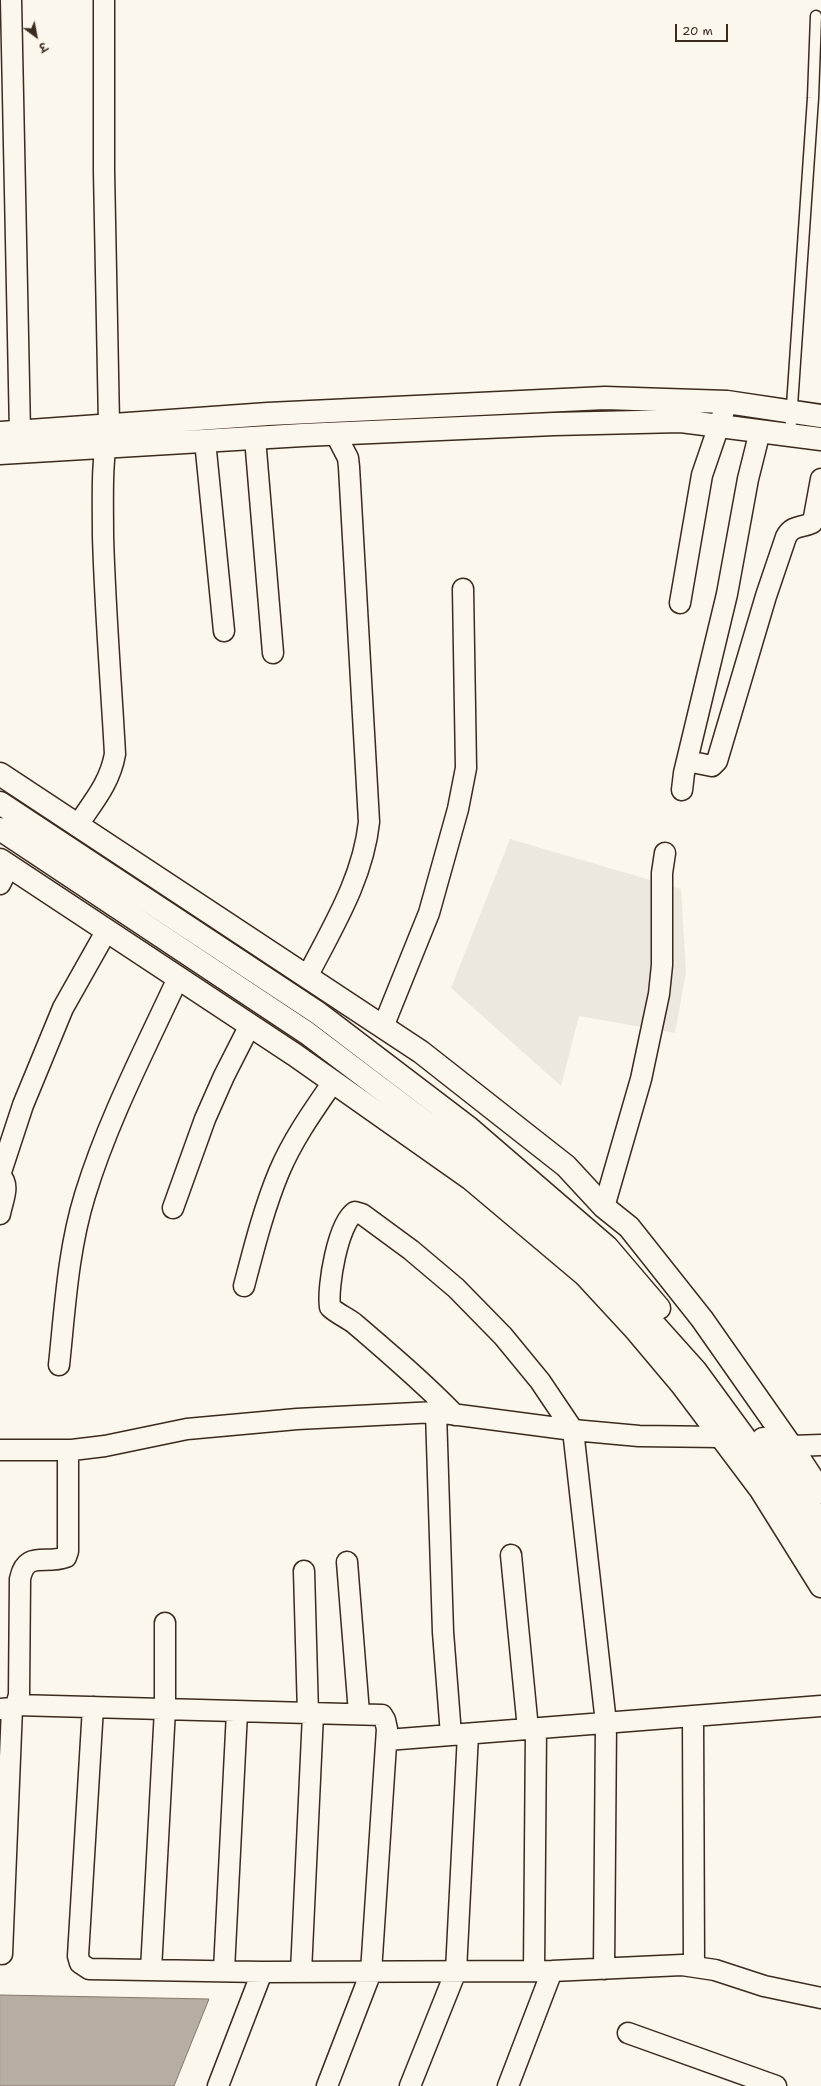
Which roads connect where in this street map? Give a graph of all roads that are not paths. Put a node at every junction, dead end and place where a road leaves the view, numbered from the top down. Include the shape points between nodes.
1 (10, 0) edge
2 (104, 0) edge
3 (816, 16) dead end
4 (727, 402) junction
5 (792, 412) junction
6 (821, 416) edge
7 (109, 424) junction
8 (719, 426) junction
9 (760, 431) junction
10 (10, 432) edge
11 (335, 433) junction
12 (790, 435) junction
13 (255, 438) junction
14 (821, 439) edge
15 (205, 440) junction
16 (104, 447) junction
17 (0, 453) edge
18 (821, 479) edge
19 (463, 588) dead end
20 (680, 603) dead end
21 (224, 631) dead end
22 (273, 653) dead end
23 (687, 761) junction
24 (0, 774) edge
25 (682, 790) dead end
26 (0, 803) edge
27 (77, 826) junction
28 (0, 829) edge
29 (665, 853) dead end
30 (3, 870) edge
31 (107, 930) junction
32 (307, 977) junction
33 (178, 978) junction
34 (250, 1025) junction
35 (383, 1027) junction
36 (333, 1082) junction
37 (0, 1175) edge
38 (604, 1207) junction
39 (173, 1208) dead end
40 (0, 1214) edge
41 (244, 1286) dead end
42 (59, 1365) dead end
43 (436, 1412) junction
44 (455, 1415) junction
45 (573, 1430) junction
46 (720, 1437) junction
47 (821, 1444) edge
48 (791, 1446) junction
49 (0, 1450) edge
50 (68, 1450) junction
51 (821, 1492) edge
52 (821, 1525) edge
53 (511, 1555) dead end
54 (821, 1555) edge
55 (347, 1562) dead end
56 (304, 1571) dead end
57 (821, 1586) edge
58 (165, 1623) dead end
59 (821, 1706) edge
60 (10, 1707) edge
61 (93, 1707) junction
62 (165, 1710) junction
63 (237, 1712) junction
64 (359, 1713) junction
65 (310, 1714) junction
66 (693, 1716) junction
67 (606, 1723) junction
68 (532, 1729) junction
69 (460, 1734) junction
70 (386, 1740) junction
71 (2, 1954) dead end
72 (694, 1966) junction
73 (604, 1969) junction
74 (151, 1970) junction
75 (224, 1970) junction
76 (456, 1971) junction
77 (543, 1971) junction
78 (262, 1972) junction
79 (301, 1972) junction
80 (372, 1972) junction
81 (821, 1998) edge
82 (628, 2033) dead end
83 (218, 2086) edge
84 (327, 2086) edge
85 (410, 2086) edge
86 (508, 2086) edge
87 (776, 2086) edge

1 - 10 street
2 - 7 street via 104,171
3 - 5 lane
4 - 5 main road
4 - 7 main road via 605,398
4 - 8 street
5 - 6 main road
5 - 12 lane
7 - 10 main road
7 - 16 street
8 - 9 main road
8 - 11 main road via 681,421
8 - 20 street via 702,475
9 - 12 main road
9 - 23 street via 748,479 727,594
11 - 13 main road
11 - 32 street via 348,458 349,467 370,822 361,866
12 - 14 main road
13 - 15 main road
13 - 22 street
15 - 16 main road
15 - 21 street
16 - 17 main road
16 - 27 street via 104,593 115,754 106,784
18 - 23 street via 812,523 790,530 786,537 717,761 715,765 706,766
19 - 35 street via 466,768 458,809 429,913
23 - 25 street
24 - 27 main road
26 - 52 main road via 318,1013 469,1128 607,1247 688,1342 789,1473
27 - 32 main road
28 - 54 main road via 307,1033 483,1166 600,1264 694,1370 774,1478
29 - 38 street via 662,873 662,965 659,994 641,1078
30 - 31 main road
31 - 33 main road
31 - 37 street via 63,1008 23,1105
32 - 35 main road
33 - 34 main road
33 - 42 street via 126,1091 85,1196 72,1248
34 - 36 main road
34 - 39 street via 205,1119
35 - 38 main road via 421,1052 566,1166
36 - 41 street via 308,1117 280,1172 268,1201
36 - 46 main road via 471,1179 585,1275 682,1385
37 - 40 street via 6,1185
38 - 48 main road via 629,1227 702,1320
43 - 44 street
43 - 50 street via 297,1419 187,1429 105,1446
43 - 69 street via 443,1632
44 - 45 street
44 - 45 street via 397,1360 350,1320 330,1307 336,1252 345,1225 350,1215 355,1212 362,1214 411,1250 456,1288 523,1358
45 - 46 street via 639,1436
45 - 67 street
46 - 57 main road via 761,1490
47 - 48 street
48 - 51 main road
49 - 50 street
50 - 60 street via 68,1551 66,1557 58,1560 34,1560 22,1567 19,1695
53 - 68 street
55 - 64 street
56 - 65 street
58 - 62 street
59 - 66 street
60 - 61 street
60 - 71 street
61 - 62 street
61 - 74 street via 78,1956 80,1963 89,1969
62 - 63 street
62 - 74 street
63 - 65 street
63 - 75 street
64 - 65 street
64 - 70 street via 382,1715 385,1720
65 - 79 street
66 - 67 street
66 - 72 street
67 - 68 street
67 - 73 street
68 - 69 street
68 - 77 street
69 - 70 street
69 - 76 street
70 - 80 street
72 - 73 street
72 - 81 street via 730,1973 764,1986
73 - 77 street
74 - 75 street
75 - 78 street
76 - 77 street
76 - 80 street
76 - 85 street
77 - 86 street
78 - 79 street
78 - 83 street
79 - 80 street
80 - 84 street
82 - 87 street

